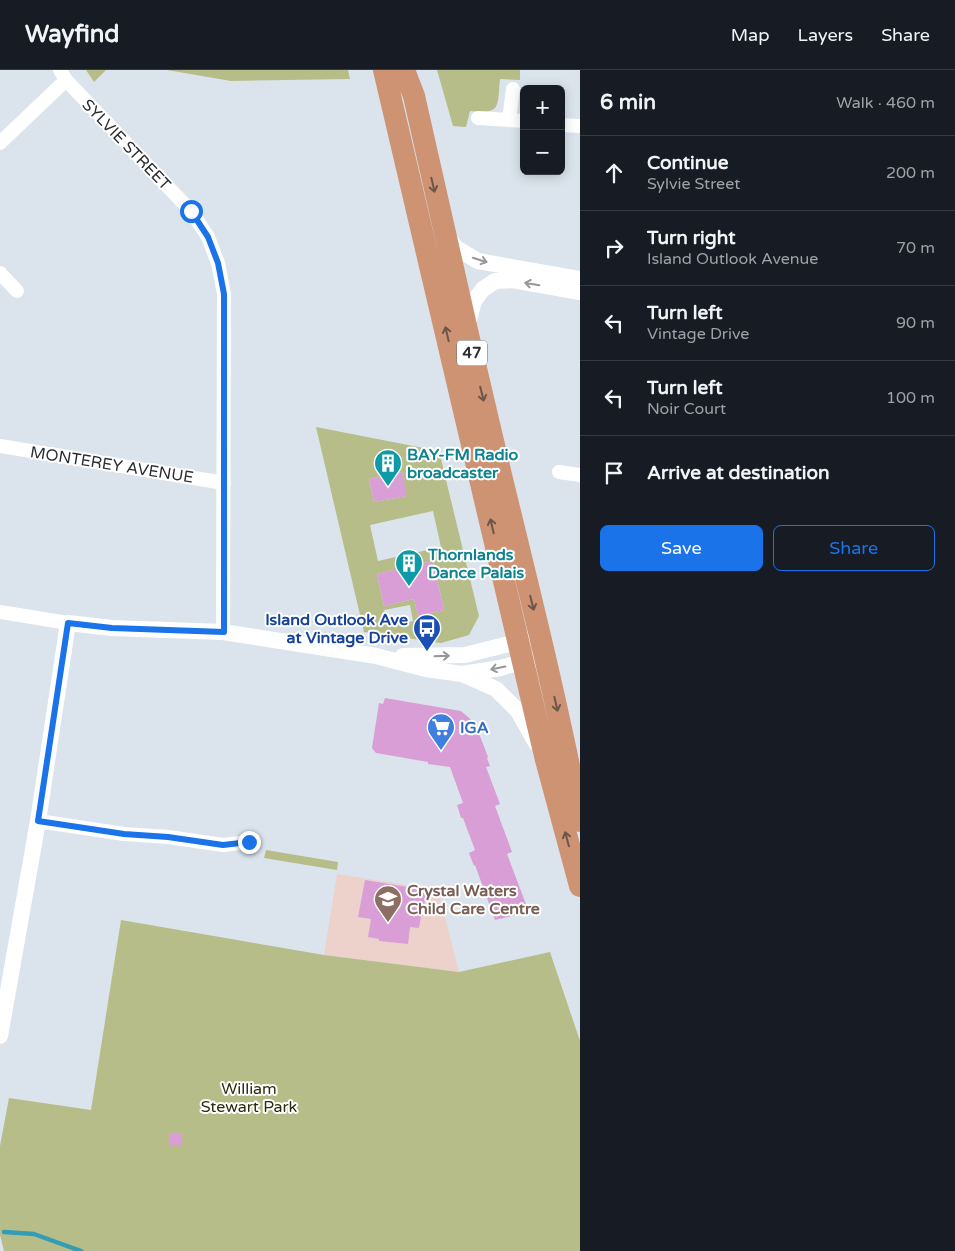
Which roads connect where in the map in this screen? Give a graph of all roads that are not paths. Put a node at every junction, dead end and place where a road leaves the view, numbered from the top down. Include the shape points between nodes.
1 (384, 70) edge
2 (404, 70) edge
3 (63, 75) edge
4 (513, 89) dead end
5 (414, 96) junction
6 (478, 118) dead end
7 (509, 120) junction
8 (520, 121) edge
9 (565, 125) edge
10 (580, 126) edge
11 (0, 143) edge
12 (417, 211) junction
13 (444, 231) junction
14 (0, 273) edge
15 (580, 280) edge
16 (17, 291) dead end
17 (580, 292) edge
18 (466, 330) junction
19 (0, 446) edge
20 (559, 472) dead end
21 (580, 475) edge
22 (224, 483) junction
23 (0, 612) edge
24 (68, 623) junction
25 (224, 632) junction
26 (543, 646) junction
27 (521, 652) junction
28 (376, 656) junction
29 (462, 674) junction
30 (546, 760) junction
31 (38, 821) junction
32 (580, 821) edge
33 (249, 842) dead end
34 (580, 886) edge
35 (0, 1036) edge

1 - 12 highway, 47
2 - 5 highway, 47
3 - 11 street
3 - 22 street, SYLVIE STREET via 191,211 208,237 218,263 224,294
4 - 7 street
5 - 12 highway via 402,97 399,105 413,160
5 -> 13 highway, 47
6 - 7 street
7 - 8 street
9 - 10 street
27 -> 12 highway, 47
13 -> 15 street via 456,248 478,261
13 - 18 highway, 47
14 - 16 street
17 -> 18 street via 495,280 474,301
18 -> 26 highway, 47
19 - 22 street, MONTEREY AVENUE
20 - 21 street
22 - 25 street, SYLVIE STREET
23 - 24 street
24 - 25 street
24 - 31 street
25 - 28 street
26 - 27 street
26 -> 32 highway, 47
28 -> 27 street
27 -> 29 street via 500,668
27 - 30 highway, 47
28 - 29 street
29 - 30 street via 496,689 518,711
34 -> 30 highway, 47
31 - 33 street via 223,845
31 - 35 street

